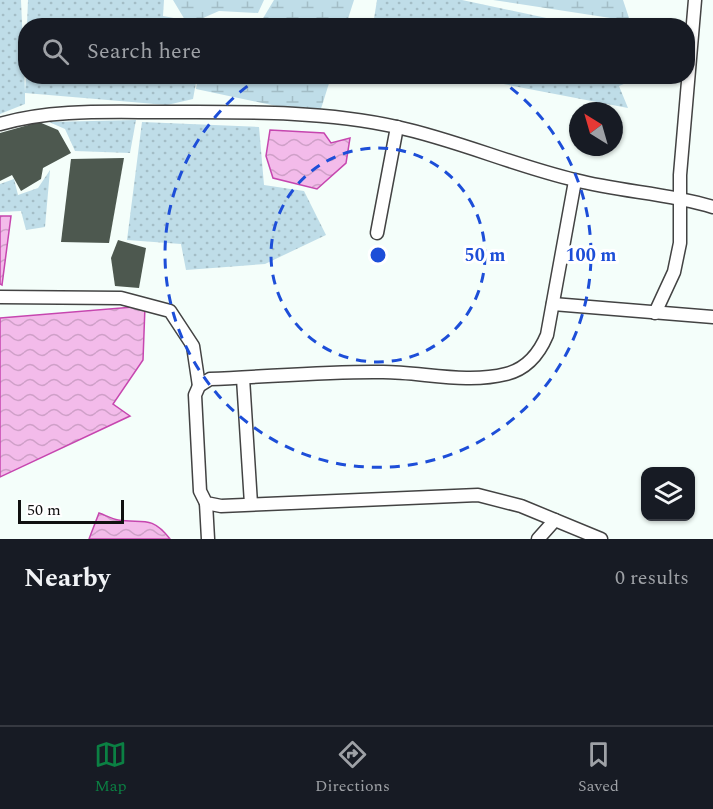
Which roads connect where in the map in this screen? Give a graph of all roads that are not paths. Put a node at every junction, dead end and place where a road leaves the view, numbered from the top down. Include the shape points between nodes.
1 (696, 0) edge
2 (694, 18) edge
3 (689, 84) edge
4 (0, 124) edge
5 (397, 127) junction
6 (575, 180) junction
7 (679, 197) junction
8 (713, 207) edge
9 (377, 233) dead end
10 (0, 297) edge
11 (553, 304) junction
12 (655, 313) junction
13 (713, 317) edge
14 (243, 378) junction
15 (199, 386) junction
16 (206, 503) junction
17 (251, 504) junction
18 (555, 520) junction
19 (208, 539) edge
20 (538, 539) edge
21 (601, 539) edge

1 - 2 street
3 - 7 street
4 - 5 street via 27,116 218,112 339,117
5 - 6 street
5 - 9 street
6 - 7 street
6 - 11 street
7 - 8 street
7 - 12 street via 680,243 674,272
10 - 15 street via 121,298 170,311 194,346
11 - 12 street
11 - 14 street via 539,354 508,374 484,377 383,372
12 - 13 street
14 - 15 street via 210,379
14 - 17 street
15 - 16 street via 195,395 200,491
16 - 17 street
16 - 19 street
17 - 18 street via 478,495
18 - 20 street
18 - 21 street

